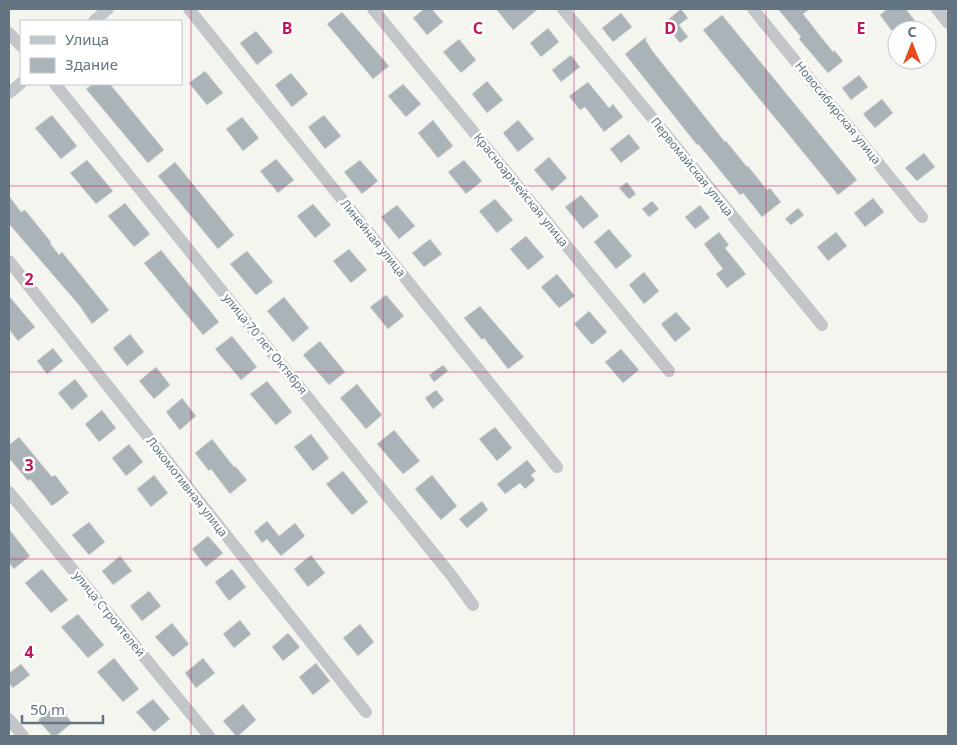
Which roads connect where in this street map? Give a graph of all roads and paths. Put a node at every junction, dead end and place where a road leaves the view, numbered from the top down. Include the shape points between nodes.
1 (108, 9) edge
2 (189, 9) edge
3 (373, 9) edge
4 (563, 9) edge
5 (754, 9) edge
6 (937, 9) edge
7 (95, 20) edge
8 (948, 23) edge
9 (9, 33) edge
10 (20, 45) edge
11 (20, 84) edge
12 (56, 85) edge
13 (9, 93) edge
14 (922, 217) dead end
15 (9, 261) edge
16 (822, 325) dead end
17 (669, 371) dead end
18 (557, 467) dead end
19 (9, 492) edge
20 (473, 605) dead end
21 (366, 712) dead end
22 (9, 719) edge
23 (24, 736) edge
24 (209, 736) edge

1 - 7 street
2 - 18 street, Линейная улица
3 - 17 street, Красноармейская улица
4 - 16 street, Первомайская улица
5 - 14 street, Новосибирская улица
6 - 8 street
9 - 10 street
11 - 13 street
12 - 20 street, улица 70 лет Октября
15 - 21 street, Локомотивная улица
19 - 24 street, улица Строителей
22 - 23 street

